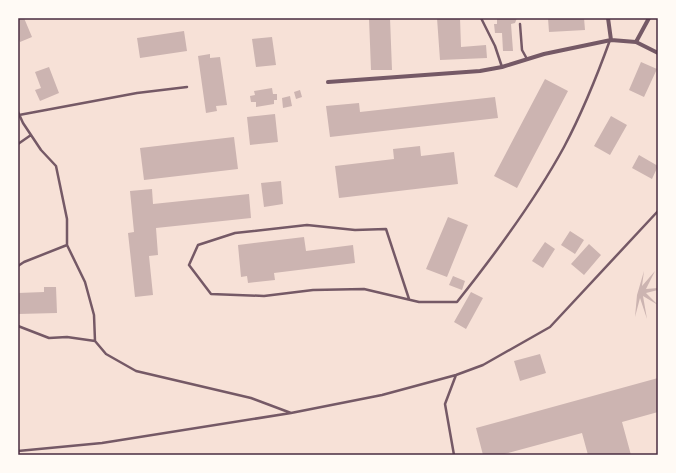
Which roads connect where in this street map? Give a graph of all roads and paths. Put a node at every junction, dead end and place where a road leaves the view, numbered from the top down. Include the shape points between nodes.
1 (481, 18) edge
2 (608, 18) edge
3 (649, 18) edge
4 (520, 24) dead end
5 (611, 40) junction
6 (636, 42) junction
7 (658, 54) edge
8 (527, 59) junction
9 (502, 67) junction
10 (328, 82) dead end
11 (187, 88) dead end
12 (18, 112) edge
13 (19, 115) junction
14 (31, 135) junction
15 (18, 144) edge
16 (658, 211) edge
17 (67, 245) junction
18 (18, 266) edge
19 (409, 299) junction
20 (18, 326) edge
21 (95, 341) junction
22 (456, 375) junction
23 (291, 413) junction
24 (18, 451) edge
25 (454, 455) edge

1 - 9 lane
2 - 5 street
3 - 6 street
4 - 8 lane via 522,50
5 - 6 street
5 - 8 street
5 - 19 lane via 564,146 504,243 457,302 419,302
6 - 7 street
8 - 9 street
9 - 10 street via 457,74
11 - 13 lane via 137,93
12 - 13 lane
13 - 14 lane
14 - 15 lane
14 - 17 lane via 56,166 67,219
16 - 22 lane via 550,327 483,365
17 - 18 lane
17 - 21 lane via 85,282 94,315
19 - 19 lane via 364,289 313,290 264,296 211,294 189,265 198,245 235,233 307,225 355,230 386,229
20 - 21 lane via 48,338 67,337
21 - 23 lane via 106,354 136,371 251,398
22 - 23 lane via 382,395
22 - 25 lane via 445,404
23 - 24 lane via 109,442

